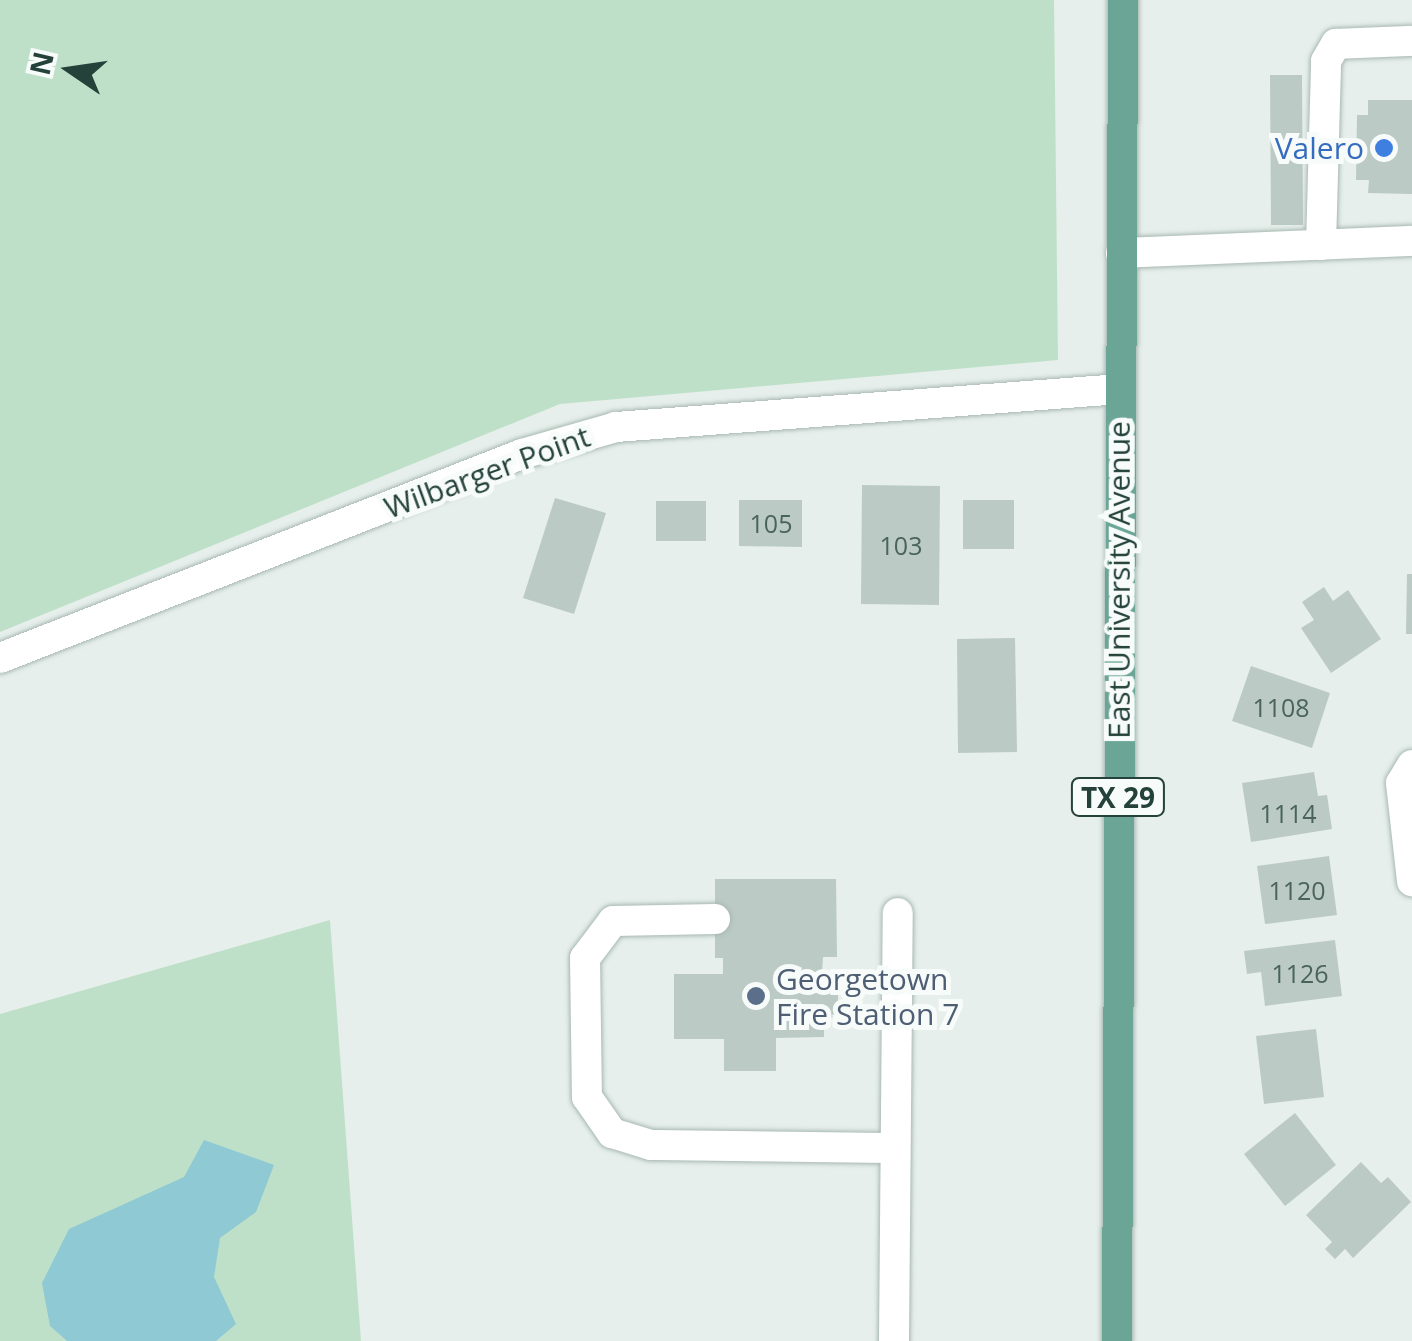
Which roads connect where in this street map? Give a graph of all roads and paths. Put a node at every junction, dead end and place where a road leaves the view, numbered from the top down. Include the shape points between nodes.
1 (1123, 0) edge
2 (1412, 41) edge
3 (1412, 242) edge
4 (1321, 245) junction
5 (1121, 253) junction
6 (1120, 390) junction
7 (0, 658) edge
8 (1412, 764) edge
9 (1412, 881) edge
10 (898, 914) dead end
11 (715, 919) dead end
12 (894, 1148) junction
13 (894, 1341) edge
14 (1117, 1341) edge

1 - 5 main road, East University Avenue / TX 29
2 - 4 street via 1336,44 1326,61
3 - 4 street
4 - 5 street
5 - 6 main road, East University Avenue / TX 29
6 - 7 street, Wilbarger Point via 616,427 522,454
6 - 14 main road, East University Avenue / TX 29
8 - 9 street via 1402,783
10 - 12 street
11 - 12 street via 613,921 585,958 587,1097 612,1133 651,1145
12 - 13 street

